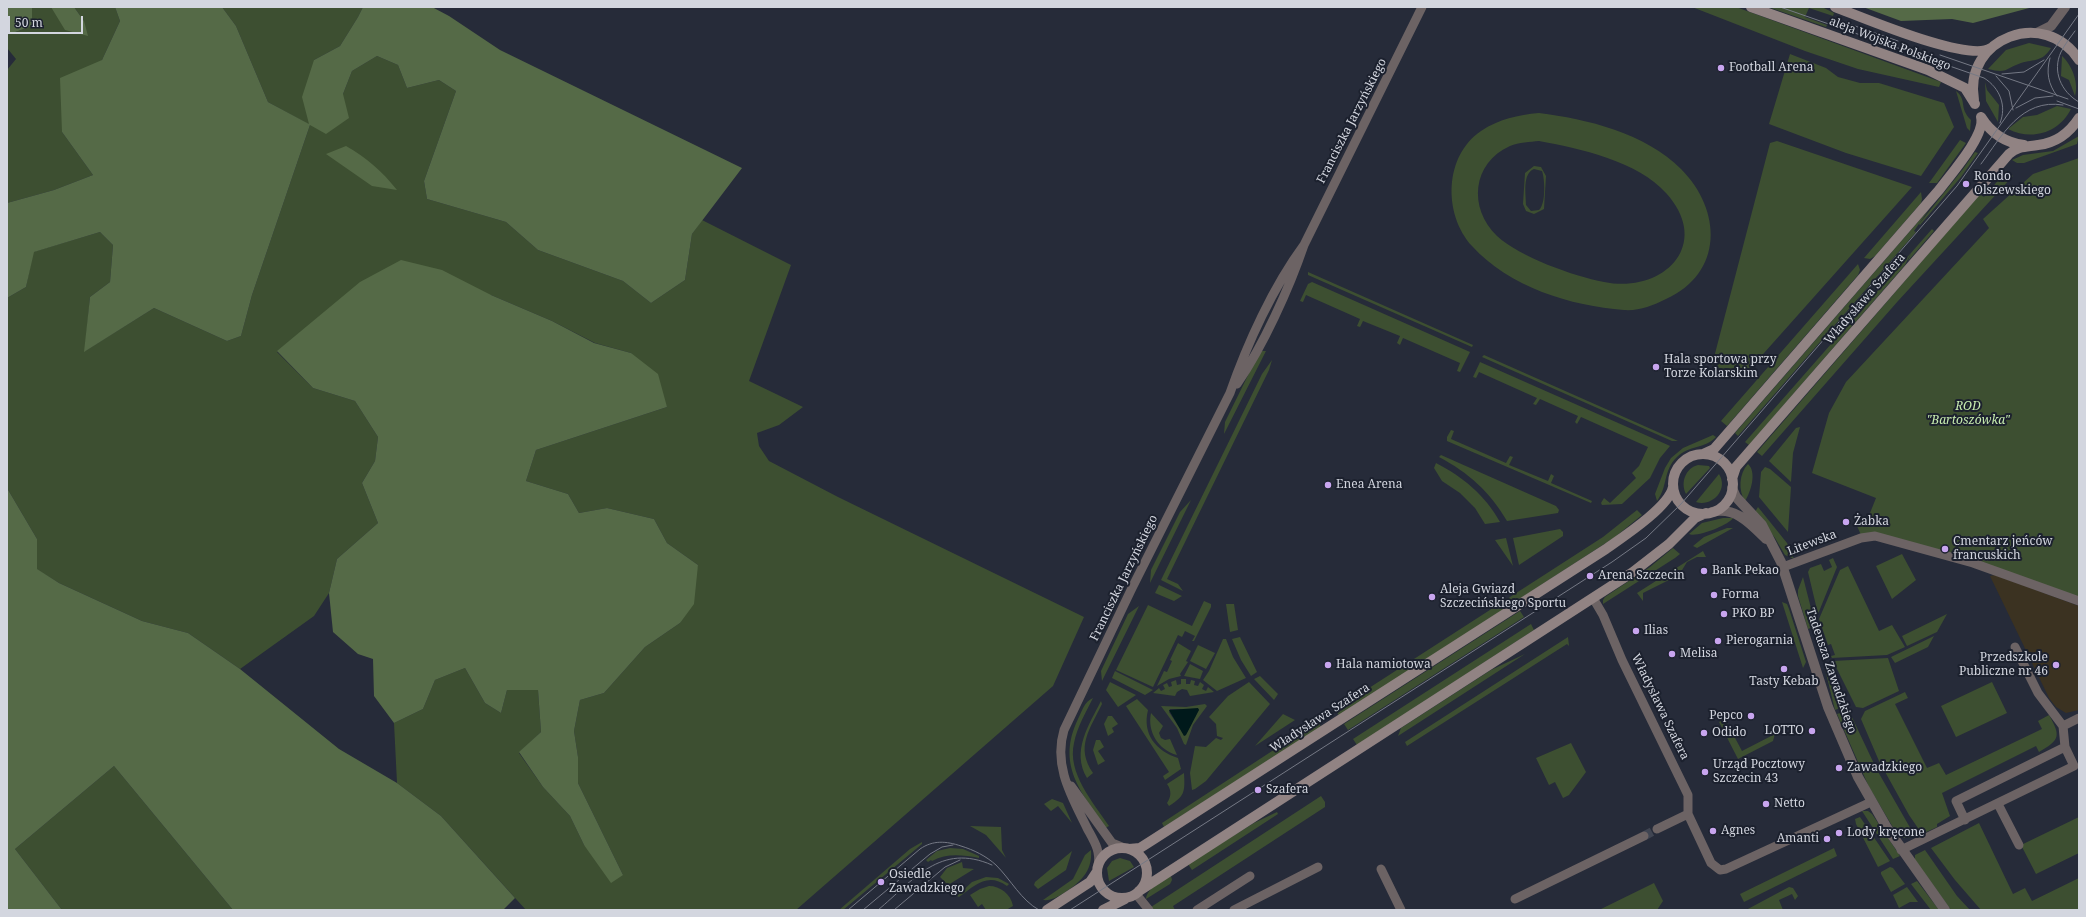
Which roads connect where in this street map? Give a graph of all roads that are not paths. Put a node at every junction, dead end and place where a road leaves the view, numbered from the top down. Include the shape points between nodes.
1 (1422, 7) edge
2 (1751, 7) edge
3 (1835, 7) edge
4 (2065, 7) edge
5 (2037, 33) junction
6 (1991, 48) junction
7 (2079, 60) edge
8 (1975, 104) junction
9 (1981, 117) junction
10 (2079, 118) edge
11 (2079, 127) edge
12 (2069, 131) junction
13 (2028, 146) junction
14 (1703, 454) junction
15 (1732, 483) junction
16 (1673, 487) junction
17 (1709, 513) junction
18 (1774, 547) junction
19 (1783, 567) junction
20 (1593, 598) junction
21 (2079, 601) edge
22 (2015, 647) dead end
23 (2079, 718) edge
24 (2063, 726) junction
25 (2064, 747) junction
26 (1065, 779) junction
27 (1871, 802) junction
28 (1998, 804) junction
29 (1688, 814) junction
30 (1965, 820) junction
31 (1657, 829) tunnel mouth
32 (1644, 836) tunnel mouth
33 (2019, 845) dead end
34 (1126, 848) junction
35 (1902, 850) junction
36 (1318, 867) dead end
37 (1097, 869) junction
38 (1381, 869) dead end
39 (1250, 876) dead end
40 (1138, 892) junction
41 (1126, 898) junction
42 (1515, 899) dead end
43 (1047, 910) edge
44 (1103, 910) edge
45 (1149, 910) edge
46 (1198, 910) edge
47 (1234, 910) edge
48 (1401, 910) edge
49 (1945, 910) edge

1 - 26 street, Franciszka Jarzyńskiego via 1304,245 1295,272 1249,366 1230,393 1069,720 1060,751
2 - 8 main road, aleja Wojska Polskiego via 1936,74 1966,89
3 - 6 main road, aleja Wojska Polskiego via 1939,44 1979,51
4 - 5 street via 2051,26
5 - 6 main road via 2013,35
5 - 7 main road via 2060,41
6 - 8 main road via 1982,59 1975,76
8 - 9 main road
9 - 13 main road via 1995,134
9 - 14 main road, Władysława Szafera via 1982,125 1973,144 1940,190 1714,448
10 - 12 main road
11 - 12 main road
12 - 13 main road via 2049,142
13 - 15 main road, Władysława Szafera via 2014,150 2006,157 1740,462 1734,471
14 - 15 main road via 1722,461 1728,468
14 - 16 main road via 1682,462 1675,474
15 - 17 main road via 1726,503
15 - 18 street, Tadeusza Zawadzkiego via 1736,497 1761,523
16 - 17 main road via 1677,499 1684,507 1696,513
16 - 34 main road, Władysława Szafera via 1668,497 1651,514 1606,549 1152,841 1140,848
17 - 18 street, Tadeusza Zawadzkiego via 1727,511 1736,514
17 - 20 main road via 1695,518 1647,562
18 - 19 street, Tadeusza Zawadzkiego
19 - 21 street, Litewska via 1861,538 1875,536 1973,563
19 - 27 street, Tadeusza Zawadzkiego via 1828,707 1843,746
20 - 29 street, Władysława Szafera via 1688,795
20 - 40 main road
22 - 24 street via 2038,693
23 - 24 street
24 - 25 street
25 - 28 street via 2074,766
25 - 30 street via 1956,801
26 - 34 street, Franciszka Jarzyńskiego via 1112,843
26 - 37 street, Franciszka Jarzyńskiego via 1098,848
27 - 29 street, Władysława Szafera via 1720,870 1711,863
27 - 35 street, Tadeusza Zawadzkiego
28 - 30 street
28 - 33 street
29 - 31 street
30 - 35 street
32 - 42 street
34 - 37 main road via 1106,853
34 - 40 main road via 1140,856 1146,868 1146,881
35 - 49 street, Tadeusza Zawadzkiego
36 - 47 street
37 - 41 main road via 1098,883 1106,893 1117,898
37 - 43 main road via 1090,882
38 - 48 street
39 - 46 street
40 - 41 main road
40 - 45 street
41 - 44 main road

